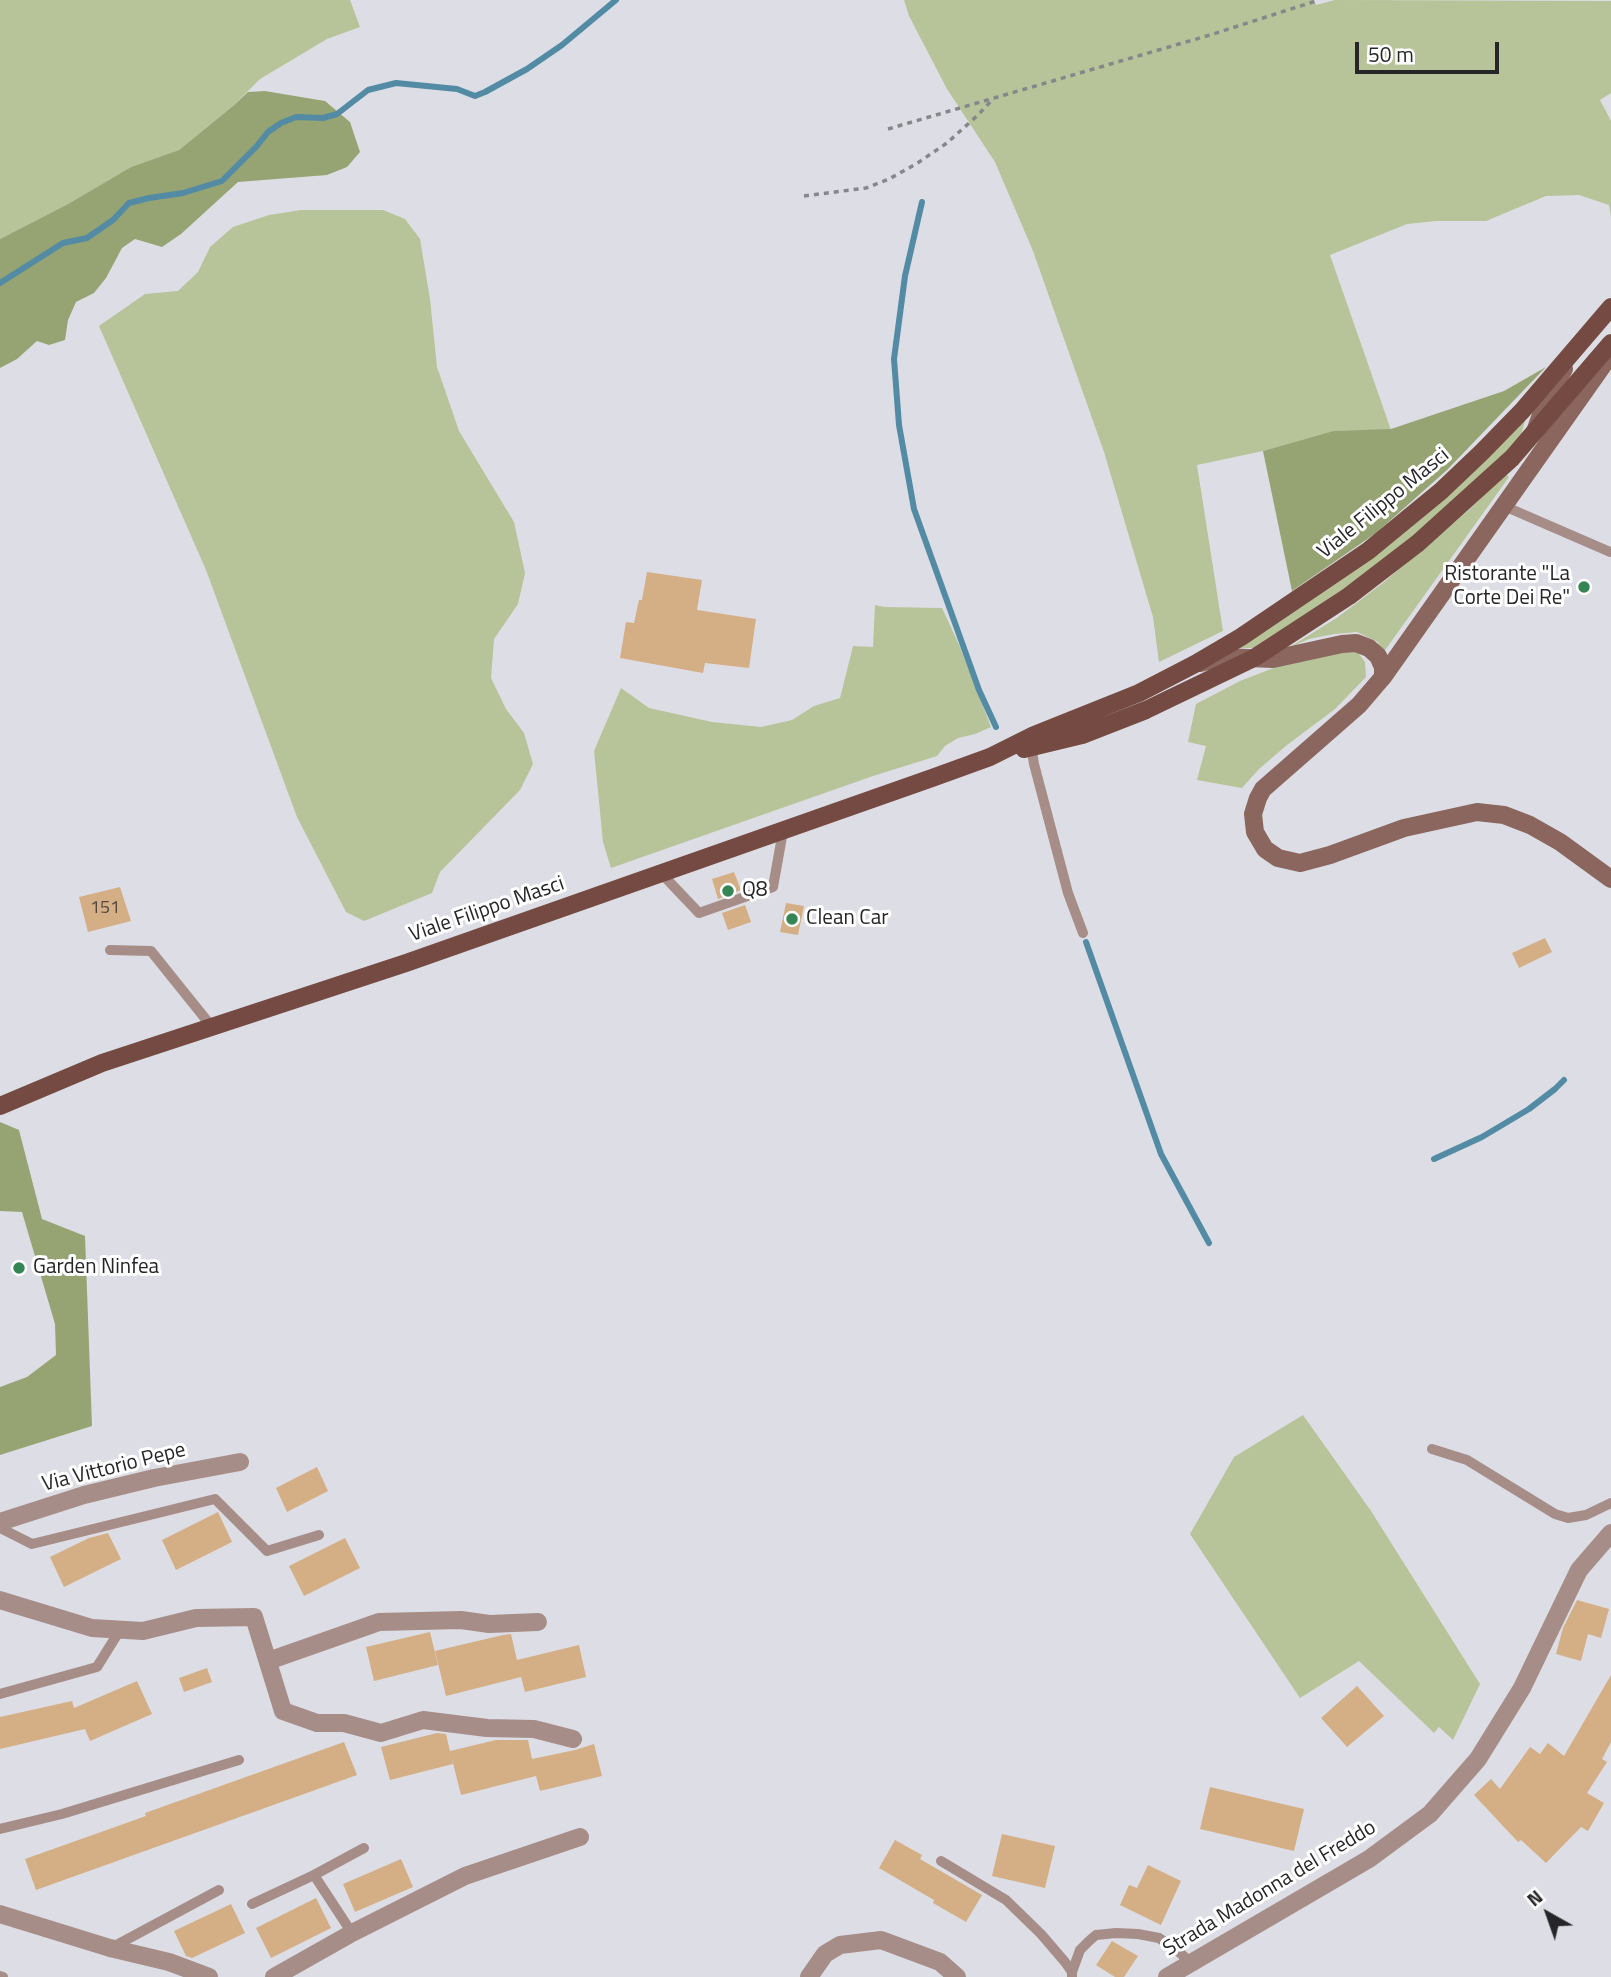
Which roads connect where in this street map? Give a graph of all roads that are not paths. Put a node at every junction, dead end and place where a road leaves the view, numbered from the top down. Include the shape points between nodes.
1 (1611, 307) edge
2 (1611, 343) edge
3 (1577, 348) junction
4 (1611, 354) edge
5 (1534, 432) junction
6 (1504, 506) junction
7 (1611, 552) edge
8 (1254, 658) junction
9 (1195, 664) junction
10 (1383, 677) junction
11 (1030, 742) junction
12 (783, 831) junction
13 (661, 873) junction
14 (1611, 879) edge
15 (1083, 933) dead end
16 (110, 950) dead end
17 (212, 1027) junction
18 (0, 1106) edge
19 (1432, 1449) dead end
20 (240, 1462) dead end
21 (1611, 1503) edge
22 (0, 1522) edge
23 (0, 1528) edge
24 (1611, 1533) edge
25 (318, 1535) dead end
26 (0, 1600) edge
27 (538, 1622) dead end
28 (120, 1630) junction
29 (268, 1661) junction
30 (0, 1694) edge
31 (573, 1739) dead end
32 (239, 1760) dead end
33 (0, 1829) edge
34 (580, 1837) dead end
35 (364, 1848) dead end
36 (941, 1861) dead end
37 (314, 1875) junction
38 (219, 1890) dead end
39 (251, 1904) dead end
40 (0, 1914) edge
41 (352, 1933) junction
42 (110, 1948) junction
43 (1191, 1963) junction
44 (1072, 1974) edge
45 (209, 1977) edge
46 (274, 1977) edge
47 (809, 1977) edge
48 (957, 1977) edge
49 (1167, 1977) edge

1 - 3 main road, Viale Filippo Masci
2 - 5 main road, Viale Filippo Masci
3 - 5 main road, Viale Filippo Masci via 1546,400
3 - 9 main road, Viale Filippo Masci via 1482,452 1420,508 1368,551
4 - 6 main road
5 - 6 main road
5 - 8 main road, Viale Filippo Masci via 1409,550
6 - 7 lane
6 - 10 main road
8 - 9 main road, Viale Filippo Masci via 1223,657
8 - 10 main road via 1273,659 1356,643 1378,656
8 - 11 main road, Viale Filippo Masci via 1082,735
9 - 11 main road, Viale Filippo Masci
10 - 14 main road via 1359,705 1263,789 1253,822 1265,849 1284,861 1306,862 1404,828 1477,811 1530,825
11 - 12 main road, Viale Filippo Masci
11 - 15 lane via 1068,893
12 - 13 main road, Viale Filippo Masci
12 - 13 lane via 773,887 699,913
13 - 17 main road, Viale Filippo Masci
16 - 17 lane via 150,951
17 - 18 main road, Viale Filippo Masci via 102,1063
19 - 21 lane via 1467,1460 1567,1518
20 - 22 street, Via Vittorio Pepe via 84,1495
23 - 25 lane via 32,1544 215,1499 267,1551
24 - 43 street, Strada Madonna del Freddo via 1579,1570 1522,1688 1478,1759 1430,1814 1369,1859
26 - 28 street via 92,1628
27 - 29 street via 380,1622
28 - 29 street via 143,1631 196,1618 254,1617
28 - 30 lane via 97,1667
29 - 31 street via 284,1711 317,1723 344,1723 381,1733 423,1720 534,1730
32 - 33 lane
34 - 41 street via 465,1876
35 - 37 lane
36 - 44 lane via 1006,1900
37 - 39 lane
37 - 41 lane
38 - 42 lane
40 - 42 street
41 - 46 street
42 - 45 street
43 - 44 lane via 1159,1938 1116,1933 1096,1935 1089,1941 1080,1950
43 - 49 street, Strada Madonna del Freddo
47 - 48 street via 825,1955 840,1945 881,1940 940,1962

